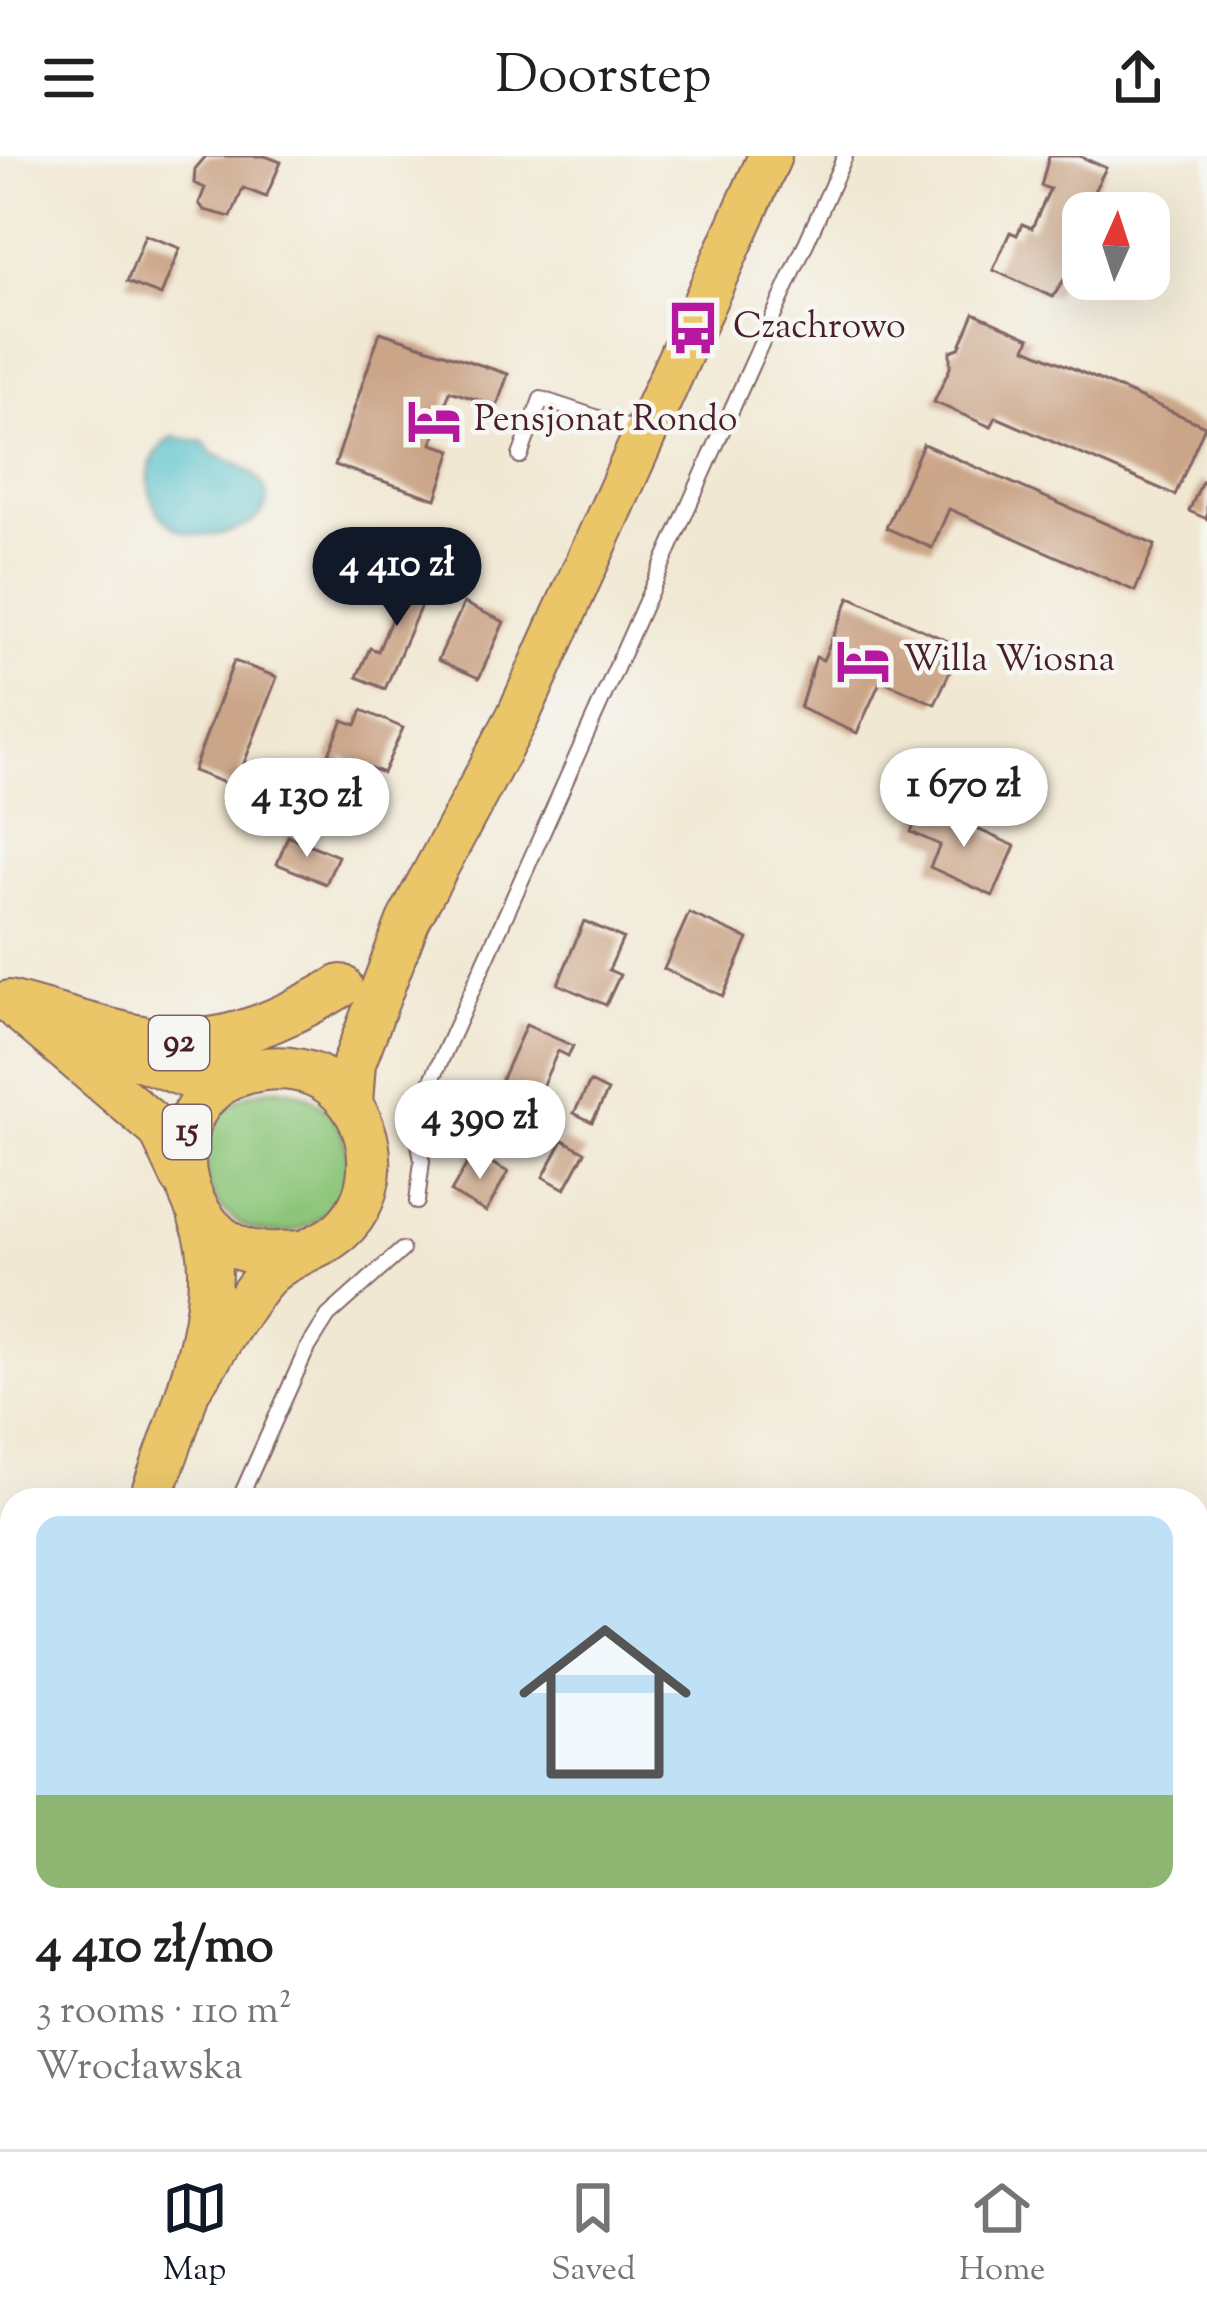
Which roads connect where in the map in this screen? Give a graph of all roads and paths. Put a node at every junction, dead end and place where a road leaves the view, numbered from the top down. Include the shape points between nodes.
1 (770, 156) edge
2 (845, 156) edge
3 (646, 434) junction
4 (520, 456) dead end
5 (408, 921) junction
6 (340, 986) junction
7 (4, 999) edge
8 (255, 1071) junction
9 (351, 1103) junction
10 (183, 1179) junction
11 (417, 1202) dead end
12 (200, 1218) junction
13 (402, 1250) dead end
14 (302, 1252) junction
15 (190, 1388) junction
16 (154, 1488) edge
17 (244, 1488) edge

1 - 3 main road, 15
2 - 11 lane via 422,1099 415,1118
3 - 4 lane via 541,399
3 - 5 main road, 15 via 518,716
5 - 6 main road, 15
5 - 9 main road, 15 via 354,1063
6 - 7 main road, 92 via 260,1030 194,1043 145,1038
6 - 8 main road, 15 via 297,1051
7 - 8 main road, 92 via 174,1074 210,1081
7 - 10 main road, 92 via 160,1130
8 - 9 main road via 309,1072
8 - 10 main road, 15 via 199,1107 183,1142
9 - 14 main road, 15 via 368,1139 370,1174 358,1209 334,1236
10 - 12 main road, 15
12 - 14 main road via 246,1250
12 - 15 main road, 15 via 212,1262
13 - 17 lane via 328,1316
14 - 15 main road, 15 via 261,1281
15 - 16 main road, 15

